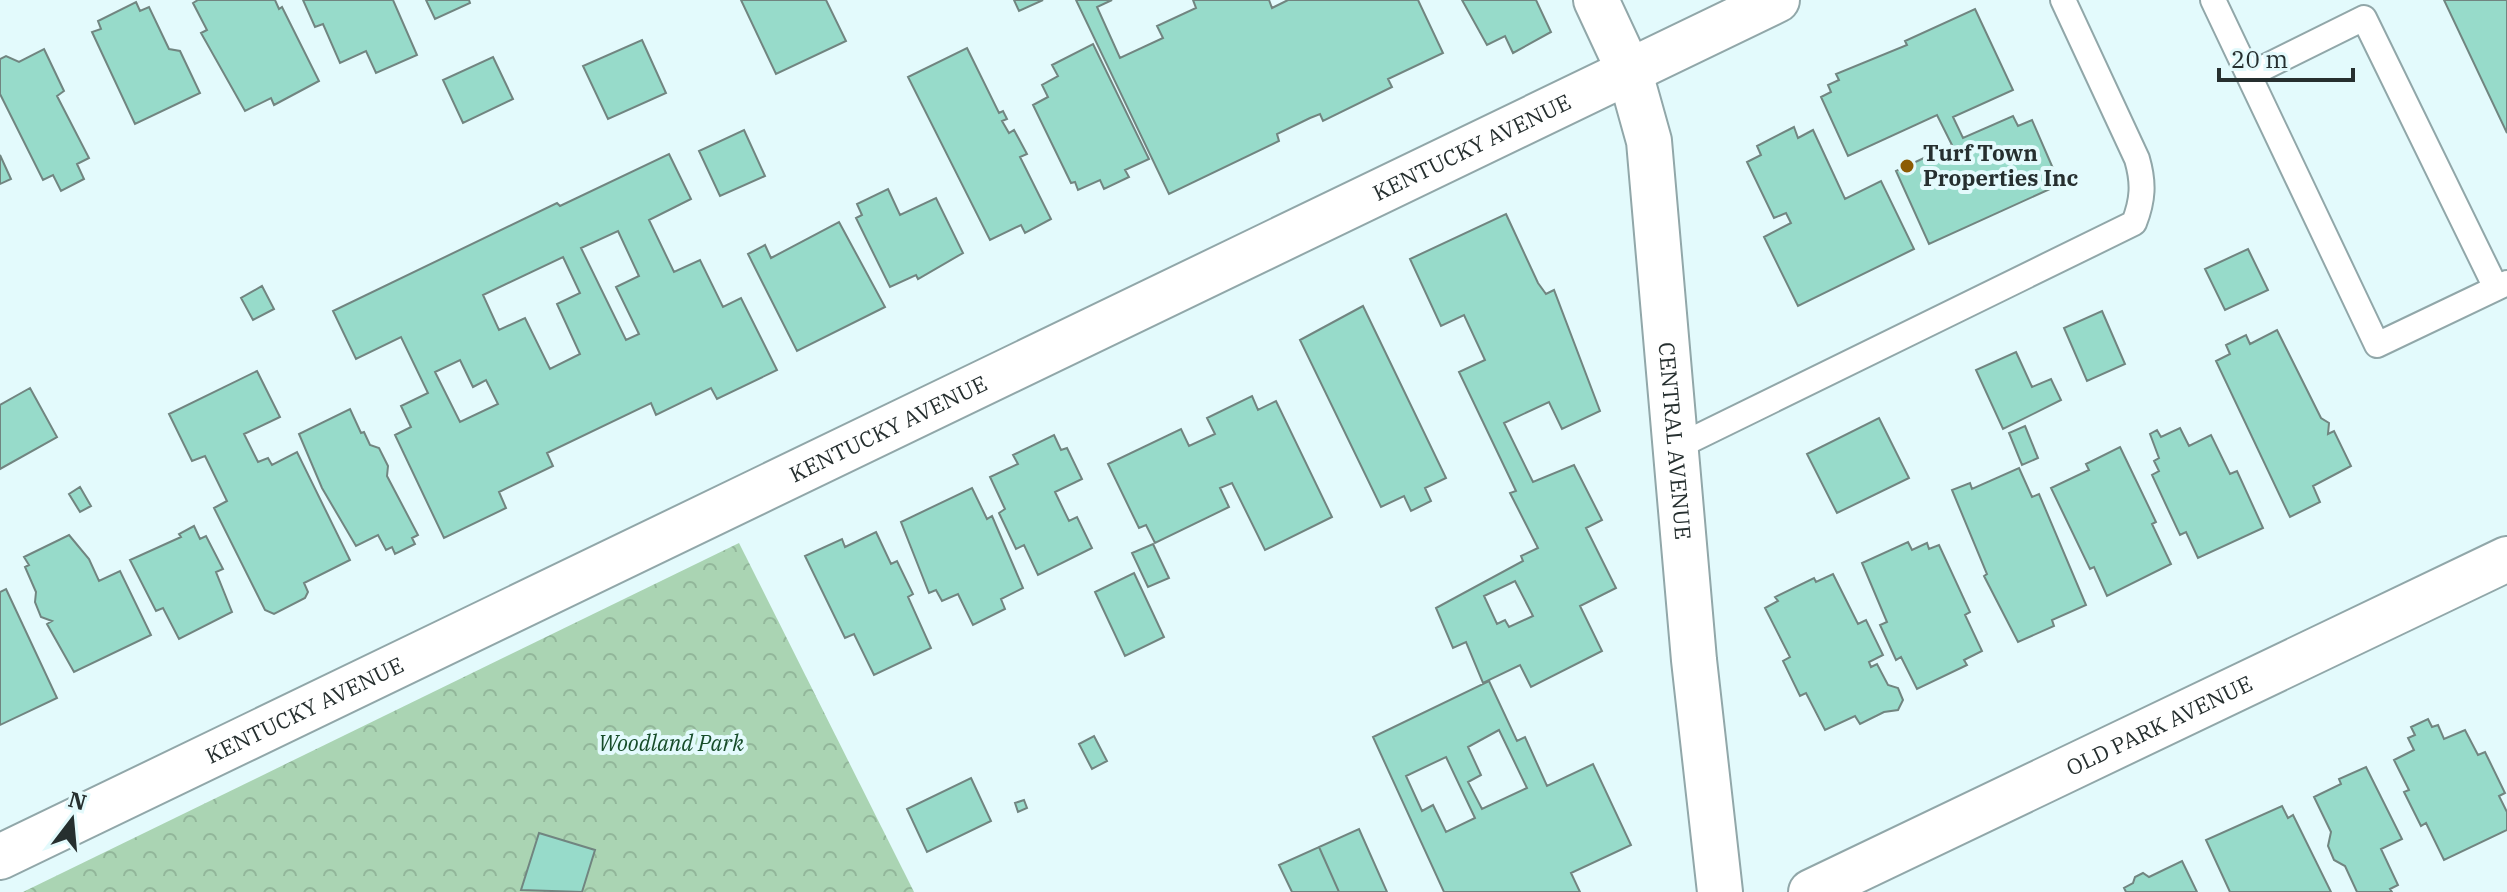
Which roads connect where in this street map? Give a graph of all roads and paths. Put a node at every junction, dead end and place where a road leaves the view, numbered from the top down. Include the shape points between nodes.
1 (1596, 0) edge
2 (1777, 0) edge
3 (2063, 0) edge
4 (2213, 0) edge
5 (1630, 73) junction
6 (2249, 75) junction
7 (2502, 286) edge
8 (1675, 448) junction
9 (2507, 559) edge
10 (0, 857) edge
11 (1720, 892) edge
12 (1811, 892) edge

1 - 5 street, CENTRAL AVENUE
2 - 5 street, KENTUCKY AVENUE
3 - 8 lane via 2137,159 2143,180 2134,223
4 - 6 lane
5 - 8 street, CENTRAL AVENUE via 1649,141
5 - 10 street, KENTUCKY AVENUE
6 - 7 lane via 2364,18
6 - 7 lane via 2377,345
8 - 11 street, CENTRAL AVENUE
9 - 12 street, OLD PARK AVENUE

